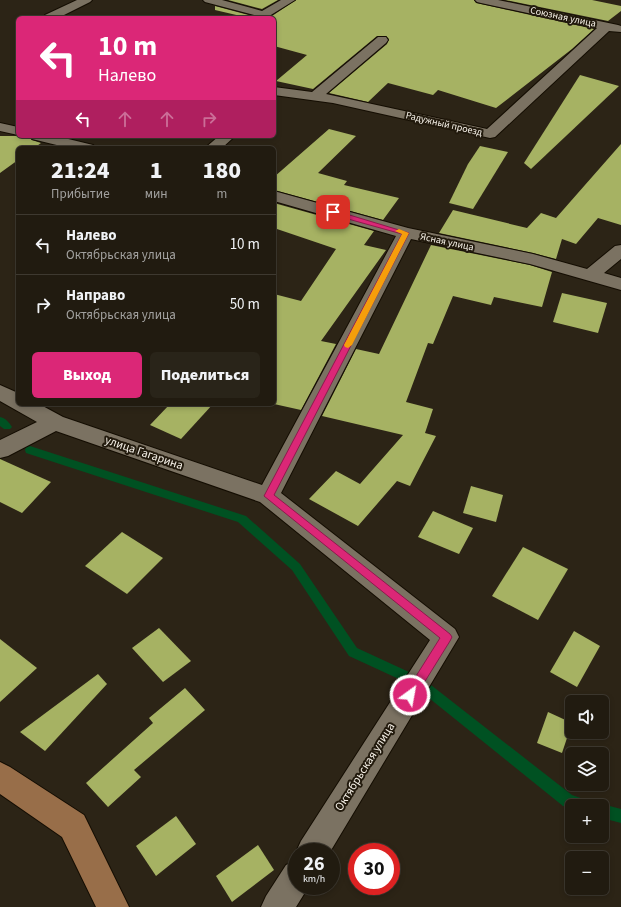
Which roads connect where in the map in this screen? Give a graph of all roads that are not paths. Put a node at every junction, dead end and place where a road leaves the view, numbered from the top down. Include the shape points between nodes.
1 (86, 0) edge
2 (209, 0) edge
3 (289, 0) edge
4 (480, 0) edge
5 (53, 16) edge
6 (606, 26) junction
7 (621, 30) edge
8 (382, 40) dead end
9 (276, 94) edge
10 (314, 97) junction
11 (0, 127) edge
12 (16, 131) edge
13 (46, 138) edge
14 (226, 138) edge
15 (80, 146) edge
16 (216, 146) edge
17 (276, 197) edge
18 (406, 233) junction
19 (621, 250) edge
20 (591, 275) junction
21 (621, 284) edge
22 (0, 392) edge
23 (16, 401) edge
24 (26, 406) edge
25 (55, 422) junction
26 (0, 450) edge
27 (268, 496) junction
28 (0, 777) edge
29 (318, 843) edge
30 (288, 891) edge
31 (113, 907) edge
32 (278, 907) edge

1 - 5 street
2 - 3 street via 264,15
4 - 6 street, Союзная улица
6 - 7 street, Союзная улица
6 - 10 street, Радужный проезд via 490,134
8 - 10 street
9 - 10 street, Радужный проезд
11 - 12 street
13 - 15 street
14 - 16 street
17 - 18 street, Ясная улица
18 - 20 street, Ясная улица via 533,259
18 - 27 street
19 - 20 street
20 - 21 street, Ясная улица
22 - 23 street
24 - 25 street, улица Гагарина
25 - 26 street
25 - 27 street, улица Гагарина
27 - 29 street, Октябрьская улица via 446,637
28 - 31 street via 74,826
30 - 32 street

